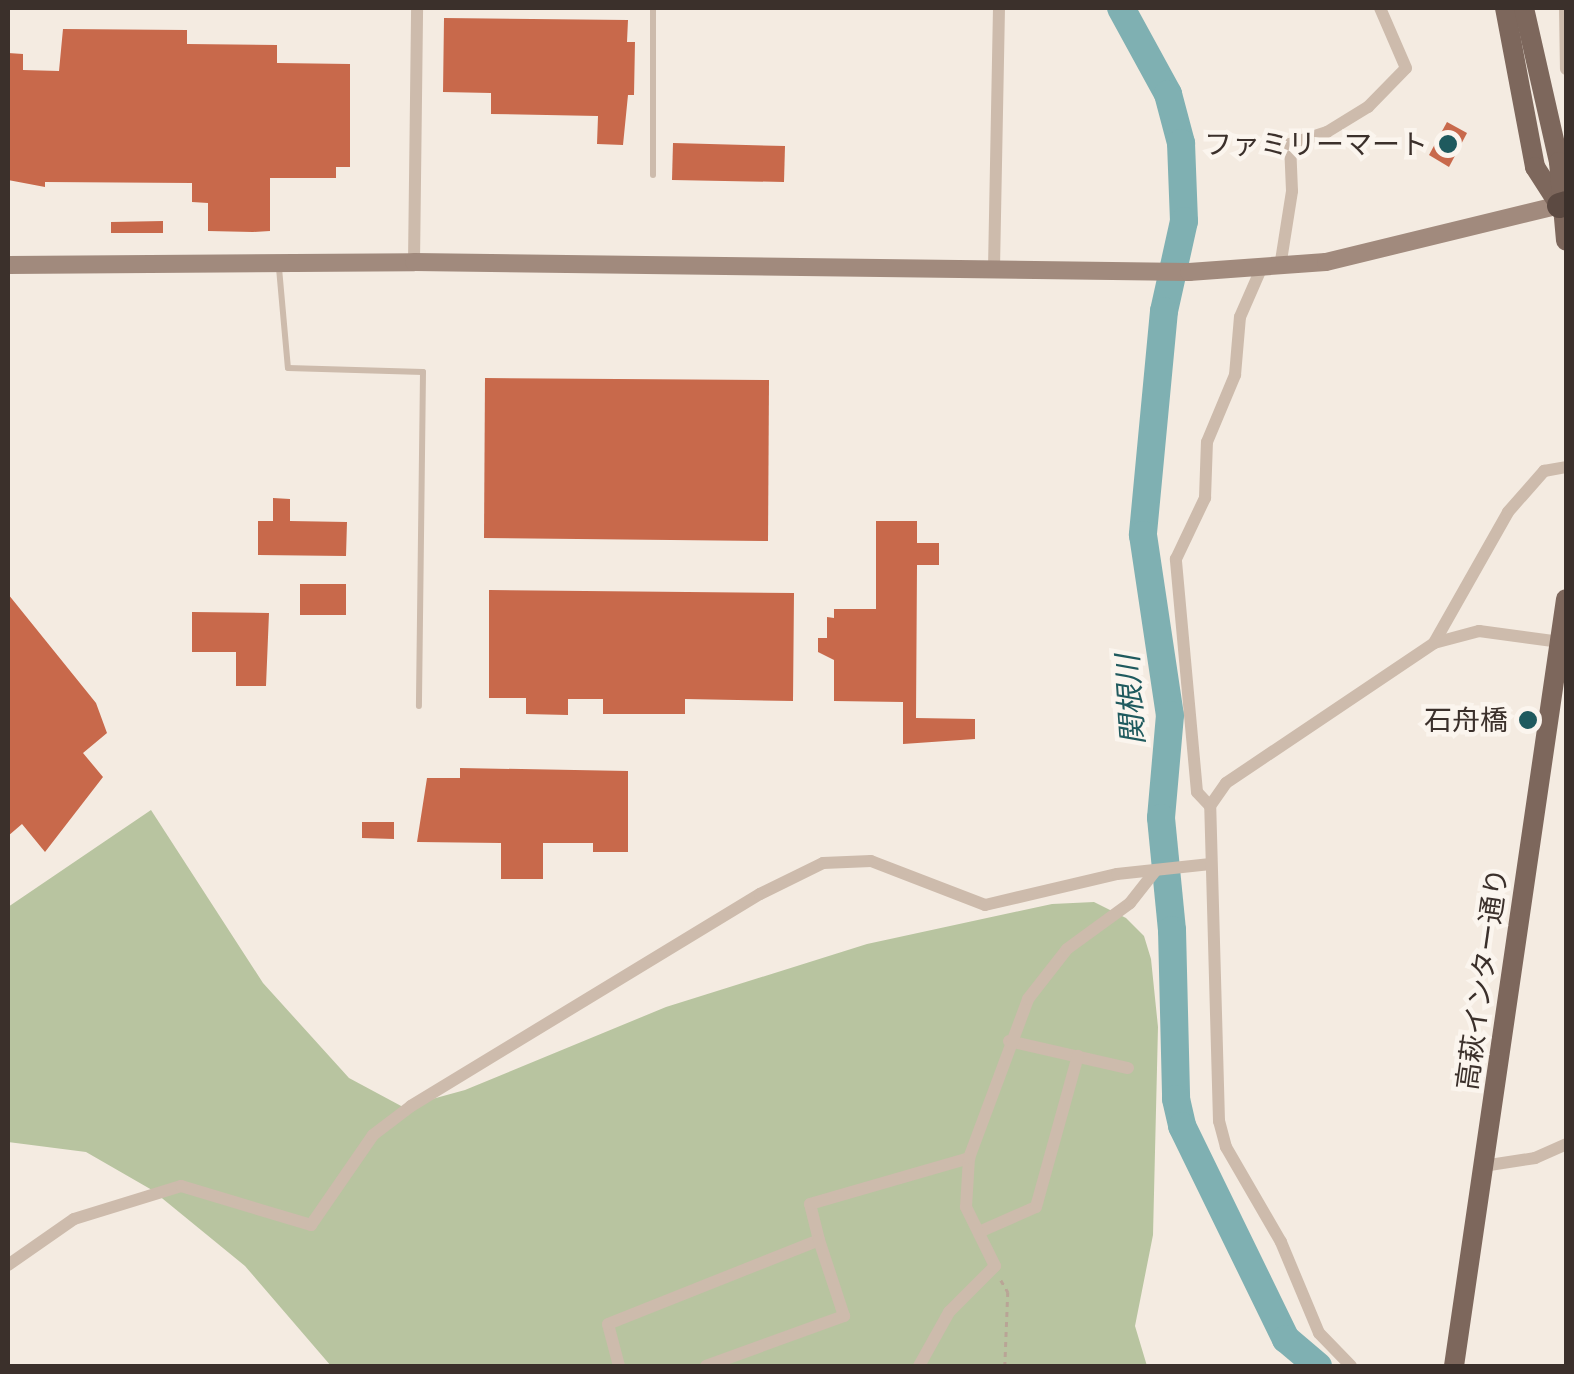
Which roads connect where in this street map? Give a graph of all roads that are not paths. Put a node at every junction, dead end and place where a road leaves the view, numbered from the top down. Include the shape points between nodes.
1 (417, 8) edge
2 (654, 8) edge
3 (999, 8) edge
4 (1380, 8) edge
5 (1505, 8) edge
6 (1524, 8) edge
7 (1565, 8) edge
8 (1566, 69) edge
9 (653, 175) dead end
10 (1563, 204) edge
11 (1566, 241) edge
12 (414, 262) junction
13 (8, 264) edge
14 (280, 268) junction
15 (994, 268) junction
16 (1271, 268) junction
17 (1566, 467) edge
18 (1566, 599) edge
19 (1434, 642) junction
20 (1563, 642) edge
21 (418, 706) dead end
22 (1210, 806) junction
23 (1210, 864) junction
24 (1156, 870) junction
25 (1010, 1041) junction
26 (1078, 1056) junction
27 (1128, 1068) dead end
28 (1566, 1144) edge
29 (969, 1158) junction
30 (1483, 1166) junction
31 (979, 1232) junction
32 (819, 1240) junction
33 (8, 1265) edge
34 (619, 1366) edge
35 (706, 1366) edge
36 (919, 1366) edge
37 (1351, 1366) edge
38 (1454, 1366) edge

1 - 12 street
2 - 9 lane
3 - 15 street
4 - 16 street via 1406,68 1368,107 1328,132 1290,144 1292,191
5 - 10 main road via 1535,167
6 - 10 main road
7 - 8 street
10 - 11 main road
10 - 16 street via 1326,262
12 - 14 street
12 - 15 street
13 - 14 street
14 - 21 lane via 288,368 423,372
15 - 16 street
16 - 22 street via 1240,317 1234,376 1207,442 1205,498 1176,559 1197,792
17 - 19 street via 1544,471 1508,512
18 - 20 main road, 高萩インター通り
19 - 20 street via 1479,631
19 - 22 street via 1226,783
20 - 30 main road, 高萩インター通り
22 - 23 street
23 - 24 street
23 - 37 street via 1226,1147 1281,1242 1320,1333
24 - 25 street via 1130,903 1068,949 1028,1000
24 - 33 street via 985,906 872,860 824,863 760,894 411,1106 373,1135 311,1225 181,1186 74,1219
25 - 26 street
25 - 29 street
26 - 27 street
26 - 31 street via 1036,1207
28 - 30 street via 1534,1158
29 - 31 street via 966,1206
29 - 32 street via 810,1204
30 - 38 main road, 高萩インター通り
31 - 36 street via 994,1266 949,1312
32 - 34 street via 608,1324
32 - 35 street via 844,1316

